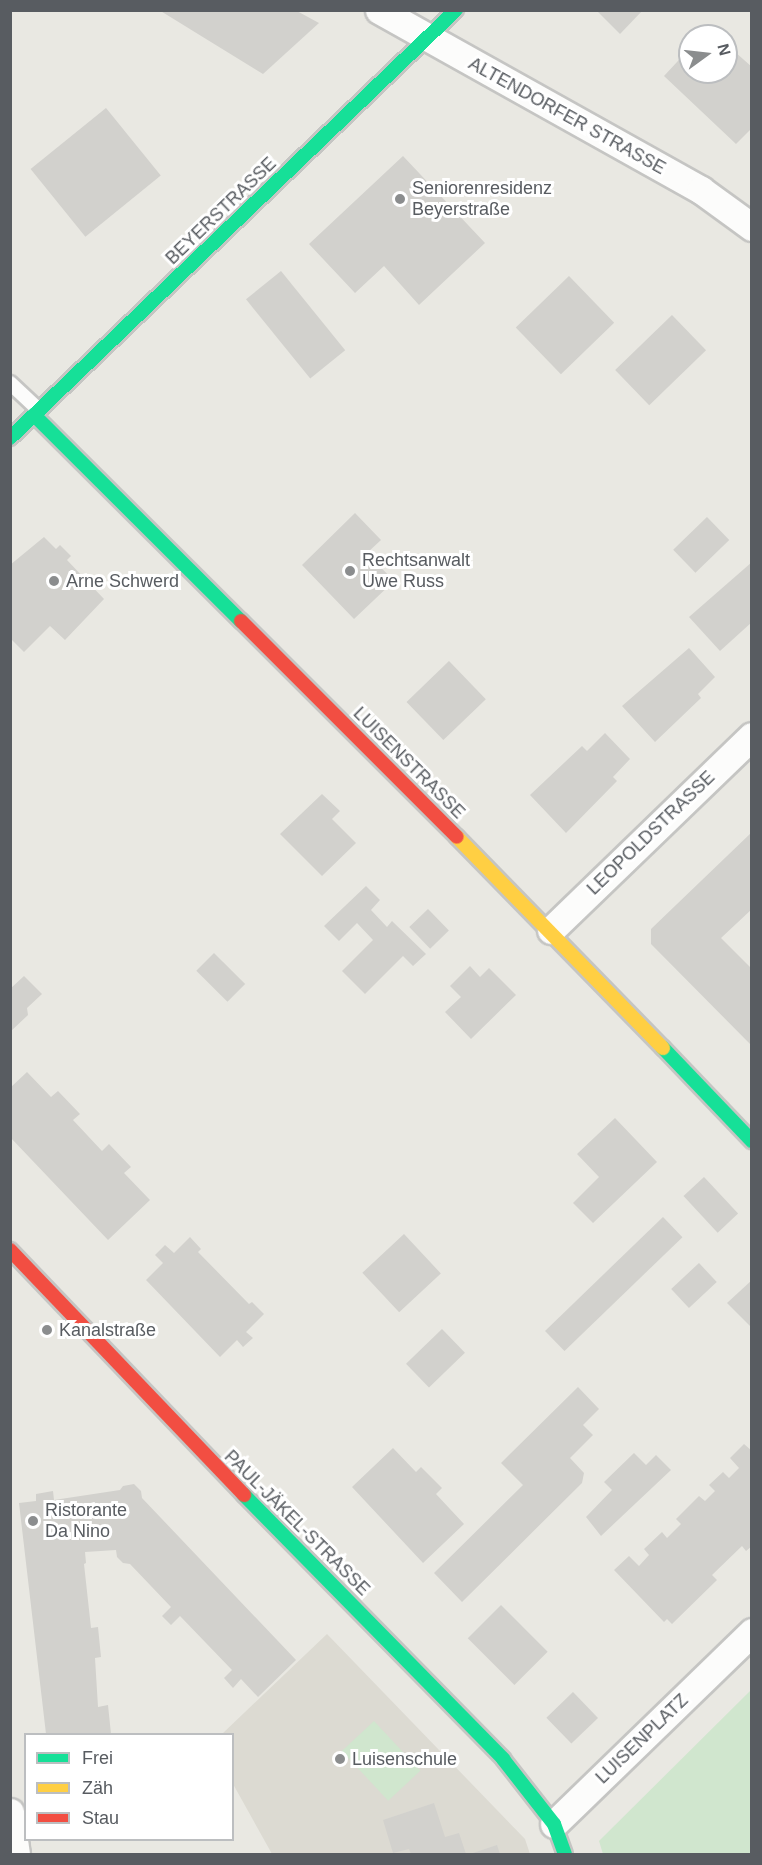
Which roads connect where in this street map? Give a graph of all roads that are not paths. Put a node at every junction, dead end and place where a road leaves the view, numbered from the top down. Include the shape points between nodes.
1 (379, 10) edge
2 (456, 10) edge
3 (427, 39) junction
4 (752, 227) edge
5 (10, 383) edge
6 (37, 412) junction
7 (10, 438) edge
8 (752, 736) edge
9 (550, 930) junction
10 (752, 1141) edge
11 (10, 1250) edge
12 (752, 1632) edge
13 (10, 1812) edge
14 (555, 1824) junction
15 (16, 1854) edge
16 (565, 1854) edge

1 - 3 street, ALTENDORFER STRASSE
2 - 3 street, BEYERSTRASSE
3 - 4 street, ALTENDORFER STRASSE via 701,190
3 - 6 street, BEYERSTRASSE
5 - 6 lane
6 - 7 street, BEYERSTRASSE
6 - 9 street, LUISENSTRASSE
8 - 9 street, LEOPOLDSTRASSE
9 - 10 street, LUISENSTRASSE
11 - 14 street, PAUL-JÄKEL-STRASSE via 180,1430 503,1759
12 - 14 street, LUISENPLATZ
13 - 15 street
14 - 16 street

